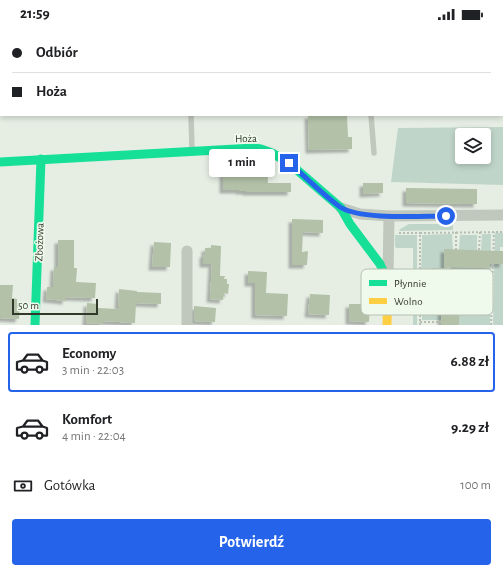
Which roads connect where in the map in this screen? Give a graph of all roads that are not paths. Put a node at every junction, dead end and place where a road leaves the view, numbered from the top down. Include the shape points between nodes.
1 (191, 116) edge
2 (371, 116) edge
3 (192, 152) junction
4 (374, 153) dead end
5 (41, 159) junction
6 (0, 162) edge
7 (341, 208) junction
8 (503, 215) edge
9 (389, 216) junction
10 (187, 251) dead end
11 (382, 269) edge
12 (388, 269) edge
13 (387, 315) edge
14 (35, 325) edge
15 (187, 325) edge
16 (387, 325) edge

1 - 3 lane
2 - 4 lane
3 - 5 street, Hoża
3 - 7 street, Hoża via 254,148 272,152 289,163
5 - 6 street, Hoża
5 - 14 street, Zbożowa
7 - 9 street via 360,214
7 - 11 street, Hoża
8 - 9 street
9 - 12 street
10 - 15 street
13 - 16 street, Hoża

